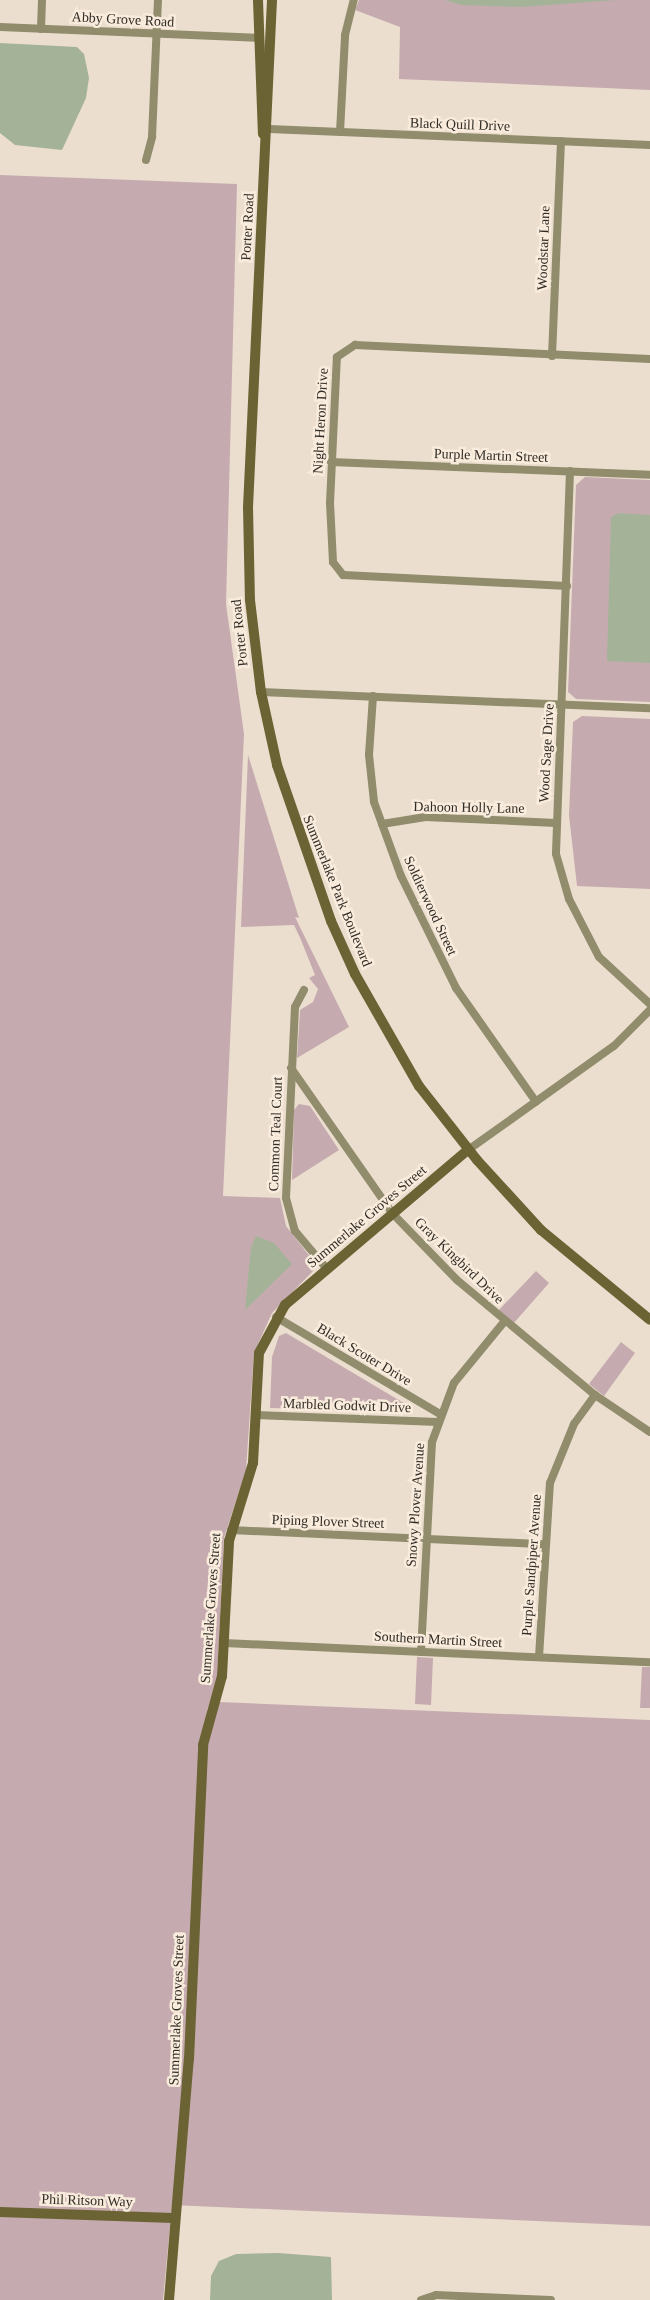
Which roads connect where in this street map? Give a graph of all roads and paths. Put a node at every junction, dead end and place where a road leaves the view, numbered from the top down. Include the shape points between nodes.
1 (42, 0) edge
2 (158, 0) edge
3 (258, 0) edge
4 (272, 0) edge
5 (354, 0) edge
6 (0, 27) edge
7 (41, 29) junction
8 (157, 34) junction
9 (259, 38) junction
10 (269, 129) junction
11 (340, 132) junction
12 (561, 141) junction
13 (650, 144) edge
14 (146, 160) dead end
15 (264, 183) junction
16 (552, 356) junction
17 (650, 359) edge
18 (331, 462) junction
19 (570, 471) junction
20 (650, 475) edge
21 (567, 586) junction
22 (261, 692) junction
23 (373, 696) junction
24 (562, 703) junction
25 (650, 708) edge
26 (556, 823) junction
27 (382, 824) junction
28 (304, 990) dead end
29 (650, 1004) edge
30 (650, 1010) edge
31 (291, 1068) junction
32 (536, 1102) junction
33 (468, 1150) junction
34 (394, 1214) junction
35 (327, 1269) junction
36 (276, 1317) junction
37 (650, 1320) edge
38 (504, 1322) junction
39 (595, 1395) junction
40 (440, 1414) junction
41 (255, 1415) junction
42 (438, 1422) junction
43 (650, 1432) edge
44 (231, 1530) junction
45 (425, 1538) junction
46 (544, 1544) junction
47 (224, 1643) junction
48 (421, 1652) junction
49 (539, 1658) junction
50 (650, 1662) edge
51 (0, 2212) edge
52 (174, 2218) junction
53 (169, 2300) edge
54 (421, 2300) edge
55 (532, 2300) edge
56 (551, 2300) edge

1 - 7 street
2 - 8 street
3 - 9 main road, Porter Road
4 - 10 main road, Porter Road
5 - 11 street via 345,35
6 - 7 street, Abby Grove Road
7 - 8 street, Abby Grove Road
8 - 9 street, Abby Grove Road
8 - 14 street via 152,137
9 - 15 main road, Porter Road
10 - 11 street, Black Quill Drive
10 - 15 main road, Porter Road
11 - 12 street, Black Quill Drive
12 - 13 street, Black Quill Drive
12 - 16 street, Woodstar Lane
15 - 22 main road, Porter Road via 248,507 250,600
16 - 17 street, Night Heron Drive
16 - 18 street, Night Heron Drive via 444,346 347,347 336,365
18 - 19 street, Purple Martin Street
18 - 21 street, Night Heron Drive via 333,562 343,575
19 - 20 street, Purple Martin Street
19 - 21 street, Wood Sage Drive
21 - 24 street, Wood Sage Drive
22 - 23 street
22 - 33 main road, Summerlake Park Boulevard via 298,834 355,974 419,1086
23 - 24 street
23 - 27 street, Soldierwood Street via 371,781
24 - 25 street
24 - 26 street, Wood Sage Drive
26 - 27 street, Dahoon Holly Lane via 425,817
26 - 29 street, Wood Sage Drive via 561,875 580,924 607,967
27 - 32 street, Soldierwood Street via 412,903 456,988
28 - 31 street, Common Teal Court via 296,1006
30 - 32 street, Summerlake Groves Street via 614,1046
31 - 34 street, Gray Kingbird Drive
31 - 35 street, Common Teal Court via 287,1212 295,1231
32 - 33 street, Summerlake Groves Street
33 - 34 main road, Summerlake Groves Street
33 - 37 main road, Summerlake Park Boulevard via 541,1230
34 - 35 main road, Summerlake Groves Street
34 - 38 street, Gray Kingbird Drive
35 - 36 main road, Summerlake Groves Street
36 - 40 street, Black Scoter Drive
36 - 41 main road, Summerlake Groves Street via 259,1353
38 - 39 street, Gray Kingbird Drive
38 - 40 street, Snowy Plover Avenue via 465,1367
39 - 43 street, Gray Kingbird Drive
39 - 46 street, Purple Sandpiper Avenue via 574,1424 556,1465
40 - 42 street, Snowy Plover Avenue
41 - 42 street, Marbled Godwit Drive
41 - 44 main road, Summerlake Groves Street via 251,1471
42 - 45 street, Snowy Plover Avenue via 429,1458
44 - 45 street, Piping Plover Street
44 - 47 main road, Summerlake Groves Street
45 - 46 street, Piping Plover Street
45 - 48 street, Snowy Plover Avenue
46 - 49 street, Purple Sandpiper Avenue
47 - 48 street, Southern Martin Street
47 - 52 main road, Summerlake Groves Street via 222,1676 203,1744 187,2092
48 - 49 street, Southern Martin Street
49 - 50 street, Southern Martin Street
51 - 52 main road, Phil Ritson Way
52 - 53 main road, Summerlake Groves Street
54 - 55 street via 436,2295
55 - 56 street

